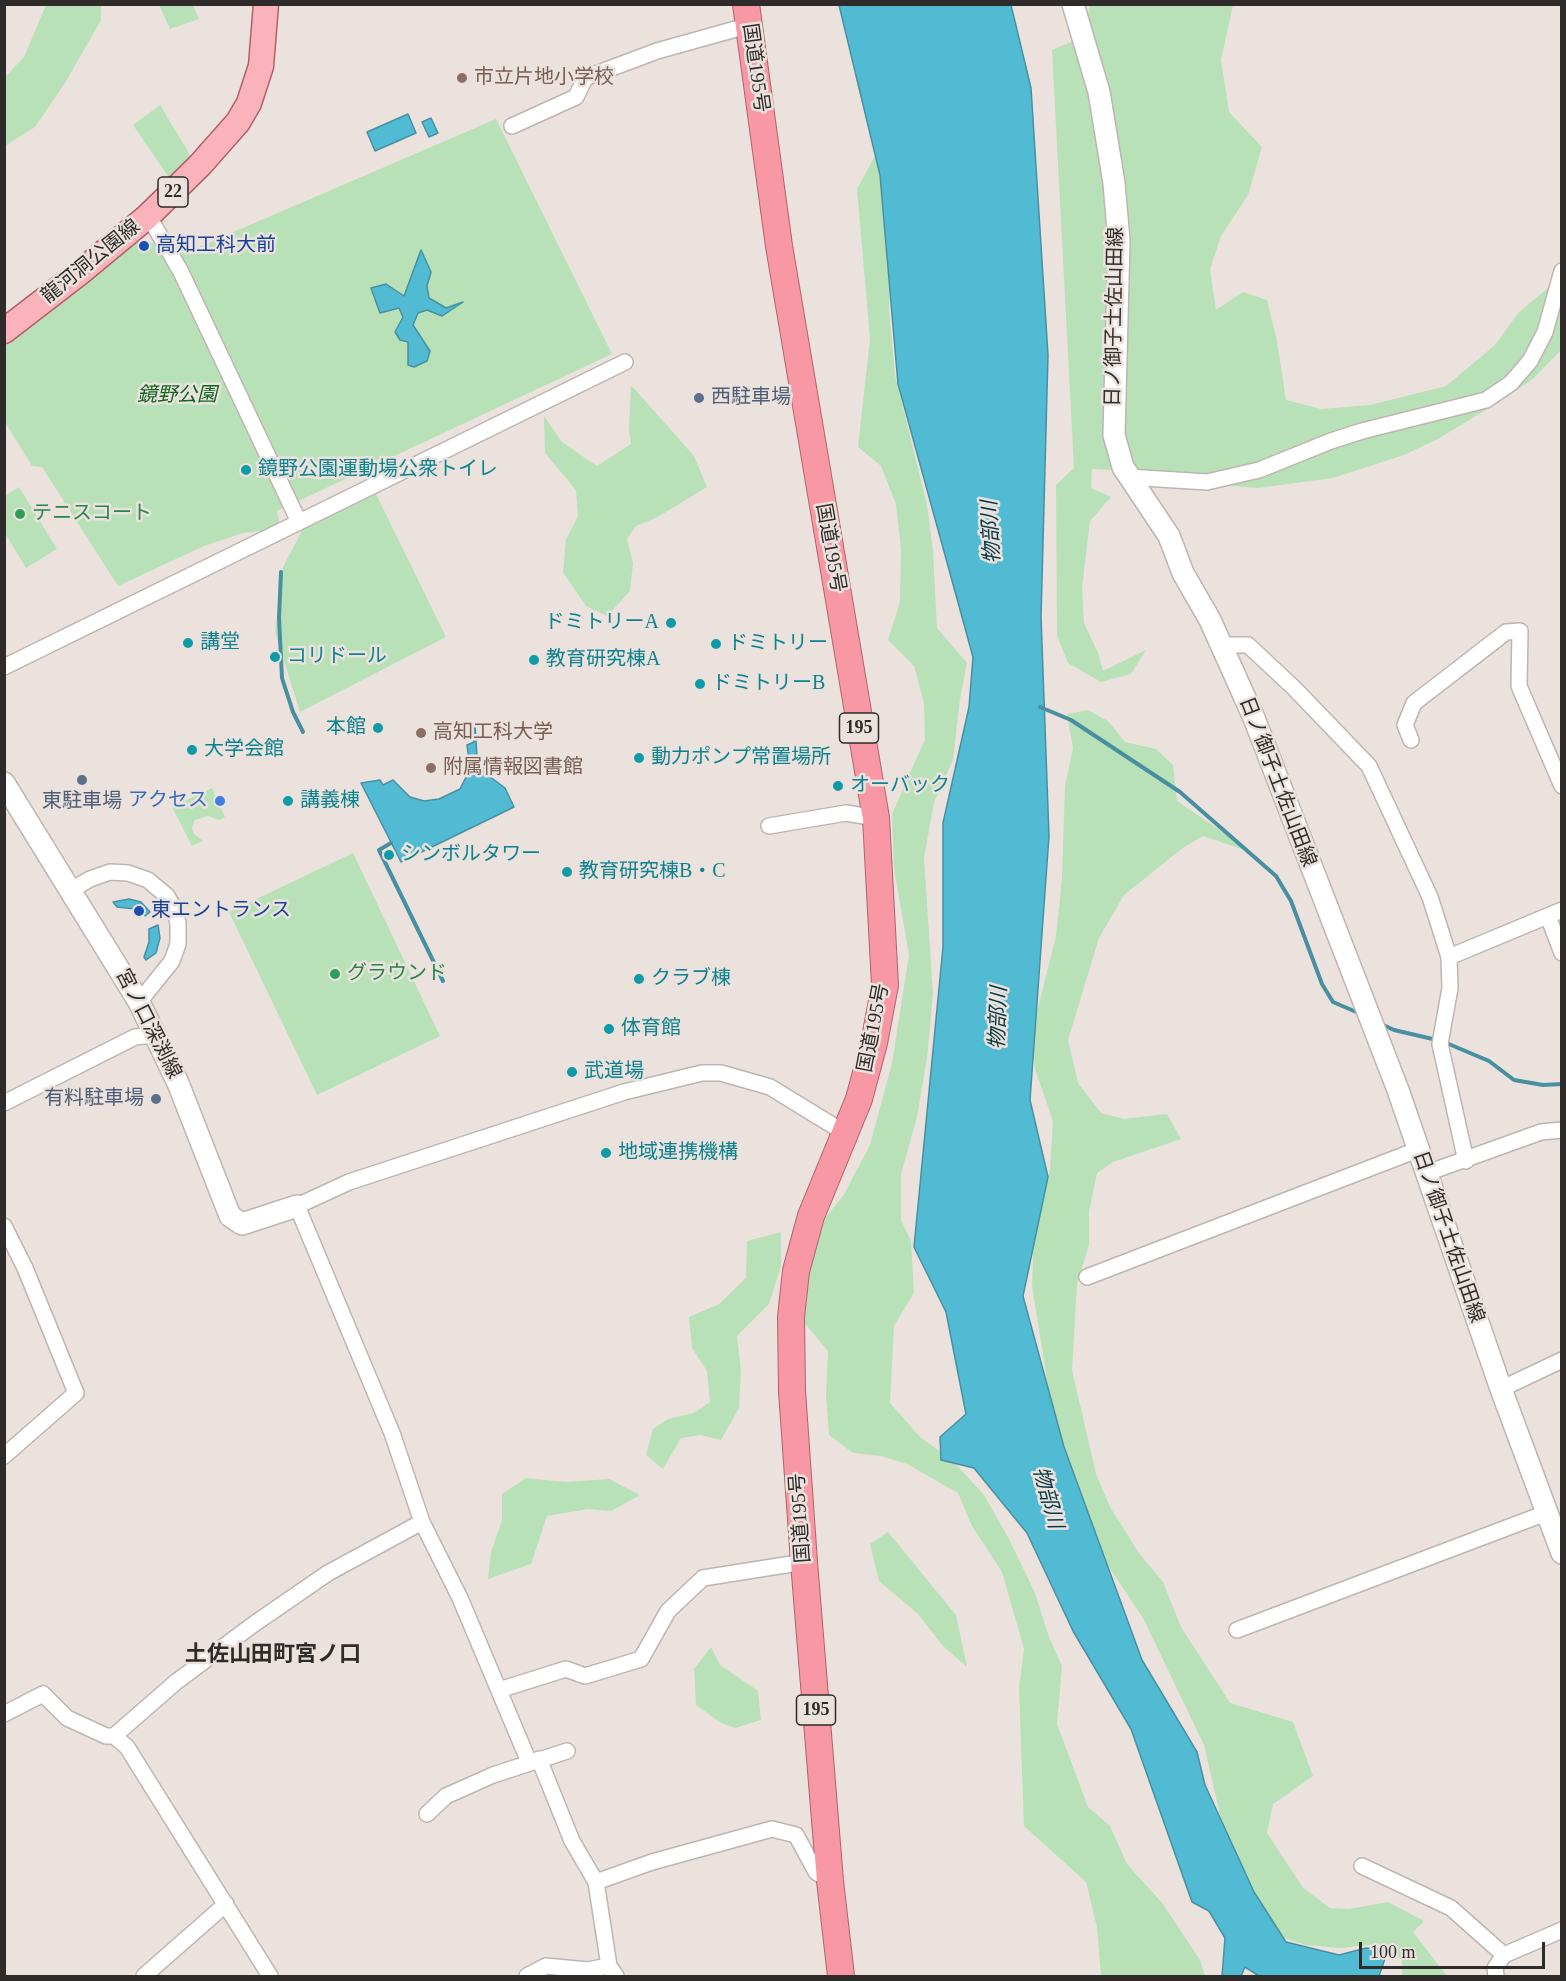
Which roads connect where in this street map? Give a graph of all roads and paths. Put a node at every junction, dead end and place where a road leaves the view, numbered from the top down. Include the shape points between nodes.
1 (266, 4) edge
2 (1073, 4) edge
3 (748, 15) edge
4 (512, 126) dead end
5 (147, 217) junction
6 (1562, 271) edge
7 (4, 331) edge
8 (626, 362) dead end
9 (1128, 477) junction
10 (299, 522) junction
11 (1220, 645) junction
12 (4, 667) edge
13 (1411, 740) dead end
14 (4, 783) edge
15 (1562, 786) edge
16 (876, 818) junction
17 (769, 826) dead end
18 (71, 890) junction
19 (1555, 913) edge
20 (1562, 953) edge
21 (1449, 957) junction
22 (139, 1002) junction
23 (155, 1035) junction
24 (4, 1104) edge
25 (1562, 1130) edge
26 (845, 1133) junction
27 (1417, 1150) junction
28 (1466, 1161) junction
29 (1427, 1173) junction
30 (297, 1206) junction
31 (4, 1226) edge
32 (1087, 1277) dead end
33 (1562, 1360) edge
34 (1501, 1389) junction
35 (4, 1456) edge
36 (1546, 1513) junction
37 (422, 1522) junction
38 (1562, 1552) edge
39 (804, 1562) junction
40 (1237, 1630) dead end
41 (499, 1690) junction
42 (4, 1714) edge
43 (114, 1736) junction
44 (567, 1751) dead end
45 (534, 1761) junction
46 (427, 1814) dead end
47 (1362, 1866) dead end
48 (830, 1881) junction
49 (596, 1882) junction
50 (226, 1904) junction
51 (1562, 1930) edge
52 (1504, 1954) junction
53 (613, 1971) edge
54 (144, 1977) edge
55 (270, 1977) edge
56 (527, 1977) edge
57 (841, 1977) edge
58 (1496, 1977) edge

1 - 5 main road, 龍河洞公園線 / 22 via 261,66 243,114 200,165
2 - 9 main road, 日ノ御子土佐山田線 via 1099,92 1114,183 1119,241 1114,435
3 - 4 street via 585,78 576,97
3 - 16 highway, 国道195号 / 195 via 779,246
5 - 7 main road, 龍河洞公園線 / 22
5 - 10 street via 181,272
6 - 9 street via 1545,332 1530,361 1511,383 1486,400 1362,431 1259,470 1207,482
8 - 10 street
9 - 11 main road, 日ノ御子土佐山田線 via 1169,536
10 - 12 street
11 - 21 street via 1248,645 1369,766 1431,897
11 - 27 main road, 日ノ御子土佐山田線 via 1254,718 1398,1090
13 - 15 street via 1405,725 1414,703 1506,632 1520,631 1519,686
14 - 18 main road, 宮ノ口深渕線
16 - 17 street via 846,813
16 - 26 highway, 国道195号 / 195 via 885,985 868,1065
18 - 22 main road, 宮ノ口深渕線
18 - 22 street via 110,872 128,873 148,880 167,896 178,923 178,944 172,961
19 - 20 street
19 - 21 street
21 - 28 street via 1450,988 1440,1044
22 - 23 main road, 宮ノ口深渕線
23 - 24 street via 135,1037
23 - 30 main road, 宮ノ口深渕線 via 186,1101 230,1216 242,1224
25 - 28 street via 1541,1132
26 - 30 street via 770,1087 721,1073 702,1073 624,1092 349,1182
26 - 39 highway, 国道195号 / 195 via 811,1216 796,1271 790,1317
27 - 29 main road, 日ノ御子土佐山田線
27 - 32 street
28 - 29 street
29 - 34 main road, 日ノ御子土佐山田線
30 - 37 street via 392,1432
31 - 35 street via 76,1394
33 - 34 street
34 - 36 main road, 日ノ御子土佐山田線
36 - 38 main road, 日ノ御子土佐山田線
36 - 40 street
37 - 41 street
37 - 43 street via 328,1573 263,1618 176,1682
39 - 41 street via 703,1578 668,1611 641,1659 585,1676 566,1669
39 - 48 highway, 国道195号 / 195
41 - 45 street
42 - 43 street via 43,1694 66,1718
43 - 50 street via 127,1747
44 - 45 street
45 - 46 street via 446,1796
45 - 49 street
47 - 52 street via 1451,1908
48 - 49 street via 816,1872 796,1835 772,1829 652,1862
48 - 57 highway, 国道195号 / 195
49 - 53 street
50 - 54 street
50 - 55 street
51 - 52 street
52 - 58 street via 1495,1968
53 - 56 street via 546,1966

